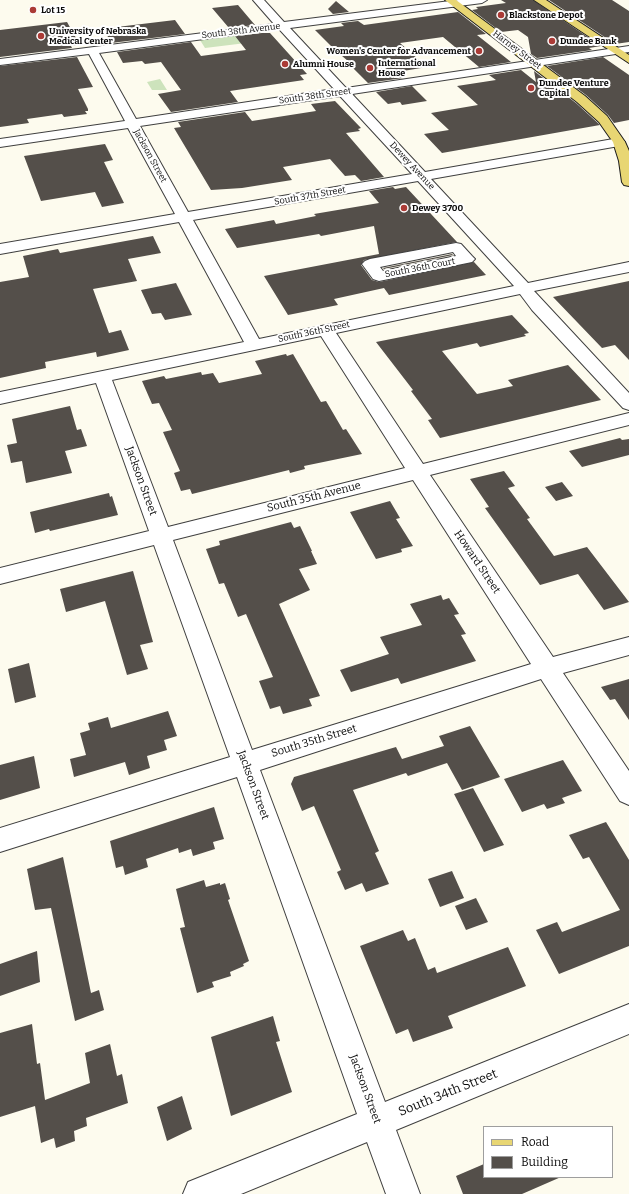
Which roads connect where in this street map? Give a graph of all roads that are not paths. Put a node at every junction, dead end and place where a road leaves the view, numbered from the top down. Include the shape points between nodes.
1 (258, 0) edge
2 (482, 0) edge
3 (539, 0) edge
4 (452, 2) edge
5 (282, 26) junction
6 (629, 49) edge
7 (92, 50) junction
8 (615, 51) junction
9 (629, 60) edge
10 (0, 62) edge
11 (534, 63) junction
12 (343, 92) junction
13 (132, 123) junction
14 (619, 142) junction
15 (0, 143) edge
16 (422, 176) junction
17 (629, 182) edge
18 (184, 217) junction
19 (488, 248) junction
20 (0, 249) edge
21 (461, 253) junction
22 (629, 268) edge
23 (525, 290) junction
24 (326, 330) junction
25 (254, 345) junction
26 (102, 376) junction
27 (0, 398) edge
28 (629, 404) edge
29 (629, 419) edge
30 (418, 472) junction
31 (162, 536) junction
32 (0, 576) edge
33 (629, 646) edge
34 (548, 668) junction
35 (245, 762) junction
36 (629, 793) edge
37 (0, 840) edge
38 (629, 1019) edge
39 (377, 1122) junction
40 (200, 1194) edge
41 (403, 1194) edge

1 - 5 street, Dewey Avenue
2 - 4 street, South 38th Avenue
3 - 8 main road
4 - 5 street, South 38th Avenue
4 - 11 main road, Harney Street
5 - 7 street, South 38th Avenue
5 - 12 street, Dewey Avenue
6 - 8 street, South 38th Street
7 - 10 street, South 38th Avenue
7 - 13 street, Jackson Street
8 - 9 main road
8 - 11 street, South 38th Street
11 - 12 street, South 38th Street
11 - 14 main road, Harney Street via 596,112
12 - 13 street, South 38th Street
12 - 16 street, Dewey Avenue
13 - 15 street, South 38th Street
13 - 18 street, Jackson Street
14 - 16 street, South 37th Street
14 - 17 main road, Harney Street
16 - 18 street, South 37th Street
16 - 19 street, Dewey Avenue
18 - 20 street, South 37th Street
18 - 25 street, Jackson Street
19 - 21 street, South 36th Court
19 - 23 street, Dewey Avenue
21 - 21 street, South 36th Court via 456,247 370,264 380,276 467,259
22 - 23 street, South 36th Street
23 - 24 street, South 36th Street
23 - 28 street, Dewey Avenue
24 - 25 street, South 36th Street
24 - 30 street, Howard Street
25 - 26 street, South 36th Street
26 - 27 street, South 36th Street
26 - 31 street, Jackson Street
29 - 30 street, South 35th Avenue
30 - 31 street, South 35th Avenue
30 - 34 street, Howard Street
31 - 32 street, South 35th Avenue
31 - 35 street, Jackson Street
33 - 34 street, South 35th Street
34 - 35 street, South 35th Street
34 - 36 street, Howard Street
35 - 37 street, South 35th Street
35 - 39 street, Jackson Street
38 - 39 street, South 34th Street
39 - 40 street, South 34th Street
39 - 41 street, Jackson Street

